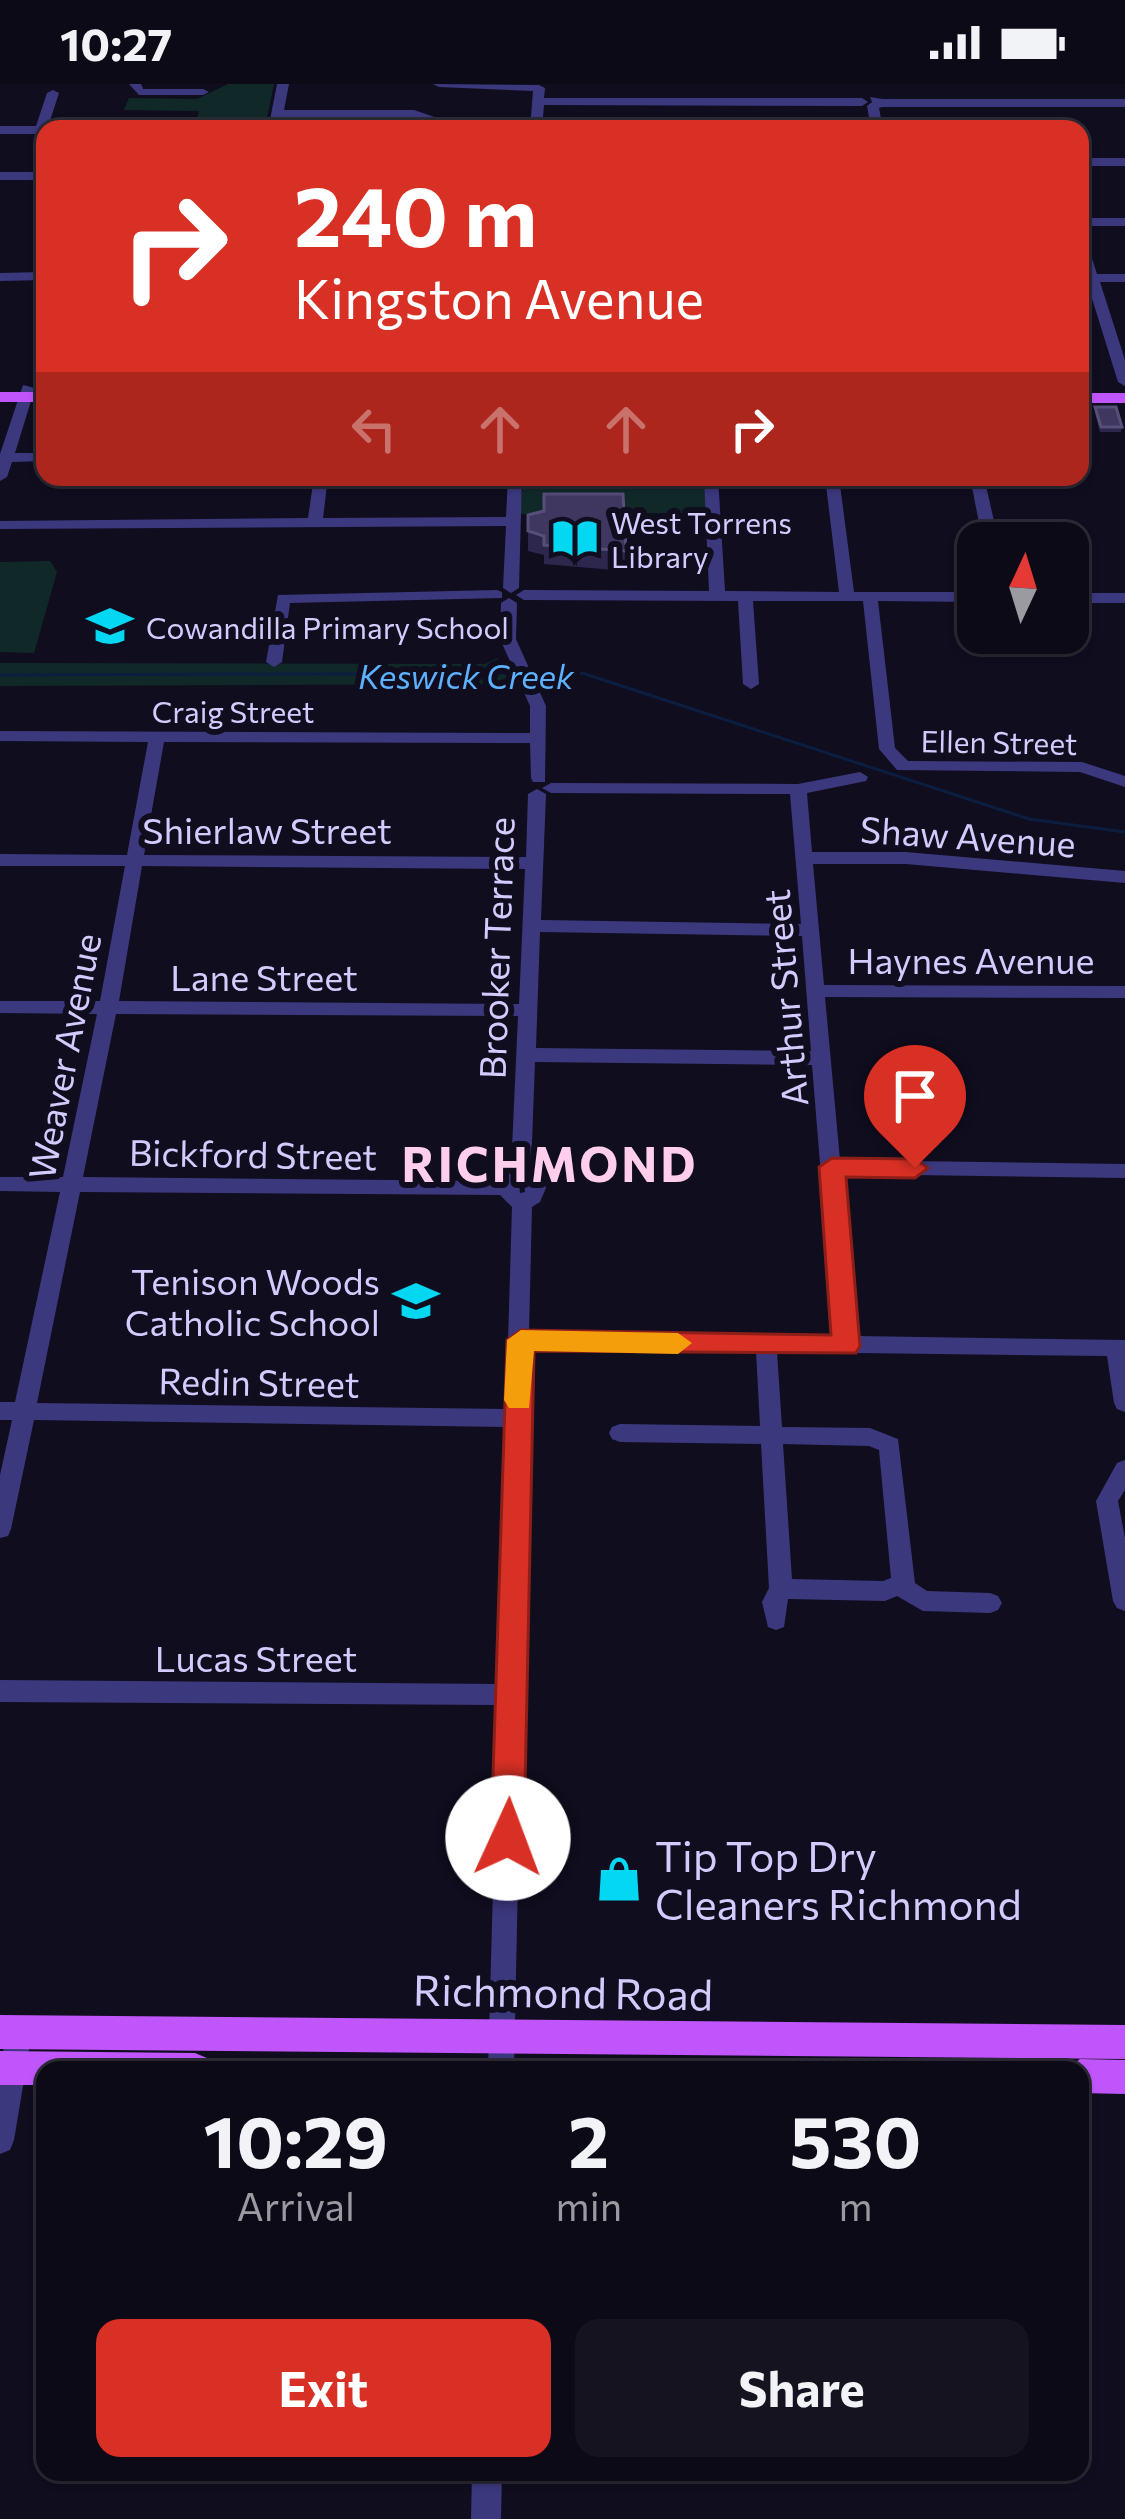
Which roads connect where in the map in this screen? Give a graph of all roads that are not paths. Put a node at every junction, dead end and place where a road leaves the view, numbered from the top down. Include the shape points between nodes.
1 (135, 84) edge
2 (284, 84) edge
3 (439, 84) edge
4 (538, 91) edge
5 (203, 92) dead end
6 (53, 93) dead end
7 (871, 99) edge
8 (1125, 103) edge
9 (277, 113) junction
10 (46, 120) edge
11 (276, 120) edge
12 (436, 120) edge
13 (0, 130) edge
14 (36, 130) edge
15 (1089, 162) edge
16 (1125, 162) edge
17 (0, 176) edge
18 (36, 176) edge
19 (1089, 222) edge
20 (1125, 222) edge
21 (1089, 269) edge
22 (36, 276) edge
23 (0, 277) edge
24 (1092, 278) junction
25 (1125, 278) edge
26 (1118, 337) edge
27 (1125, 382) edge
28 (0, 392) edge
29 (36, 392) edge
30 (1089, 402) edge
31 (1125, 403) edge
32 (6, 458) junction
33 (36, 458) edge
34 (0, 477) edge
35 (320, 486) edge
36 (514, 486) edge
37 (711, 486) edge
38 (833, 486) edge
39 (979, 486) edge
40 (512, 520) junction
41 (987, 522) edge
42 (315, 523) junction
43 (0, 525) edge
44 (510, 595) junction
45 (717, 596) junction
46 (745, 596) junction
47 (847, 596) junction
48 (870, 597) junction
49 (957, 597) edge
50 (1089, 598) edge
51 (1125, 598) edge
52 (274, 662) dead end
53 (751, 684) dead end
54 (0, 736) edge
55 (157, 737) junction
56 (538, 738) junction
57 (860, 777) dead end
58 (1125, 782) edge
59 (542, 787) junction
60 (797, 789) junction
61 (806, 858) junction
62 (0, 860) edge
63 (134, 862) junction
64 (534, 863) junction
65 (1125, 877) edge
66 (532, 926) junction
67 (811, 930) junction
68 (817, 991) junction
69 (1125, 992) edge
70 (0, 1007) edge
71 (108, 1008) junction
72 (528, 1010) junction
73 (527, 1055) junction
74 (821, 1058) junction
75 (832, 1167) junction
76 (1125, 1171) edge
77 (0, 1184) edge
78 (70, 1184) junction
79 (516, 1188) junction
80 (521, 1340) junction
81 (766, 1345) junction
82 (846, 1346) junction
83 (1120, 1348) edge
84 (1125, 1403) edge
85 (12, 1411) edge
86 (518, 1418) junction
87 (620, 1433) dead end
88 (772, 1436) junction
89 (1125, 1469) edge
90 (0, 1529) edge
91 (900, 1586) junction
92 (781, 1589) junction
93 (1125, 1601) edge
94 (990, 1603) dead end
95 (776, 1620) dead end
96 (0, 1691) edge
97 (512, 1695) junction
98 (10, 2032) edge
99 (1125, 2042) edge
100 (501, 2053) edge
101 (6, 2068) edge
102 (36, 2068) edge
103 (1089, 2076) edge
104 (1125, 2077) edge
105 (0, 2140) edge
106 (487, 2481) edge
107 (486, 2519) edge

1 - 5 street via 139,92
2 - 9 street
3 - 4 street
4 - 7 street
6 - 10 street
7 - 8 street
9 - 11 street
9 - 12 street
13 - 14 street
15 - 16 street
17 - 18 street
19 - 20 street
21 - 24 street
22 - 23 street
24 - 25 street
24 - 26 street
26 - 27 street
28 - 29 main road
29 - 32 street
30 - 31 main road
32 - 33 street
32 - 34 street
35 - 42 street
36 - 40 street, Brooker Terrace
37 - 45 street
38 - 47 street
39 - 41 street
40 - 42 street
40 - 44 street, Brooker Terrace
42 - 43 street
44 - 45 street
44 - 52 street via 283,598
44 - 56 street, Brooker Terrace via 508,639 538,706
45 - 46 street
46 - 47 street
46 - 53 street
47 - 48 street
48 - 49 street
48 - 58 street, Ellen Street via 887,749 903,766 1082,767
50 - 51 street
54 - 55 street, Craig Street
55 - 56 street, Craig Street
55 - 63 street, Weaver Avenue
56 - 59 street, Brooker Terrace
57 - 60 street
59 - 60 street
59 - 64 street, Brooker Terrace
60 - 61 street, Arthur Street
61 - 65 street, Shaw Avenue via 907,858
61 - 67 street, Arthur Street
62 - 63 street, Shierlaw Street
63 - 64 street, Shierlaw Street
63 - 71 street, Weaver Avenue
64 - 66 street, Brooker Terrace
66 - 67 street
66 - 72 street, Brooker Terrace
67 - 68 street, Arthur Street
68 - 69 street, Haynes Avenue
68 - 74 street, Arthur Street
70 - 71 street, Lane Street
71 - 72 street, Lane Street
71 - 78 street, Weaver Avenue
72 - 73 street, Brooker Terrace
73 - 74 street
73 - 79 street, Brooker Terrace
74 - 75 street, Arthur Street
75 - 76 street
75 - 82 street, Arthur Street
77 - 78 street, Bickford Street
78 - 79 street, Bickford Street
78 - 85 street, Weaver Avenue
79 - 80 street, Brooker Terrace
80 - 81 street
80 - 86 street, Brooker Terrace
81 - 82 street
81 - 88 street
82 - 83 street
83 - 84 street
85 - 86 street, Redin Street
85 - 90 street, Weaver Avenue
86 - 97 street, Brooker Terrace
87 - 88 street
88 - 91 street via 870,1437 890,1445 906,1575
88 - 92 street
89 - 93 street via 1107,1501
91 - 92 street
91 - 94 street via 922,1601
92 - 95 street
96 - 97 street, Lucas Street
97 - 100 street, Brooker Terrace
98 - 100 main road, Richmond Road
98 - 101 street
99 - 100 main road, Richmond Road
101 - 102 main road
101 - 105 street
103 - 104 main road
106 - 107 street

